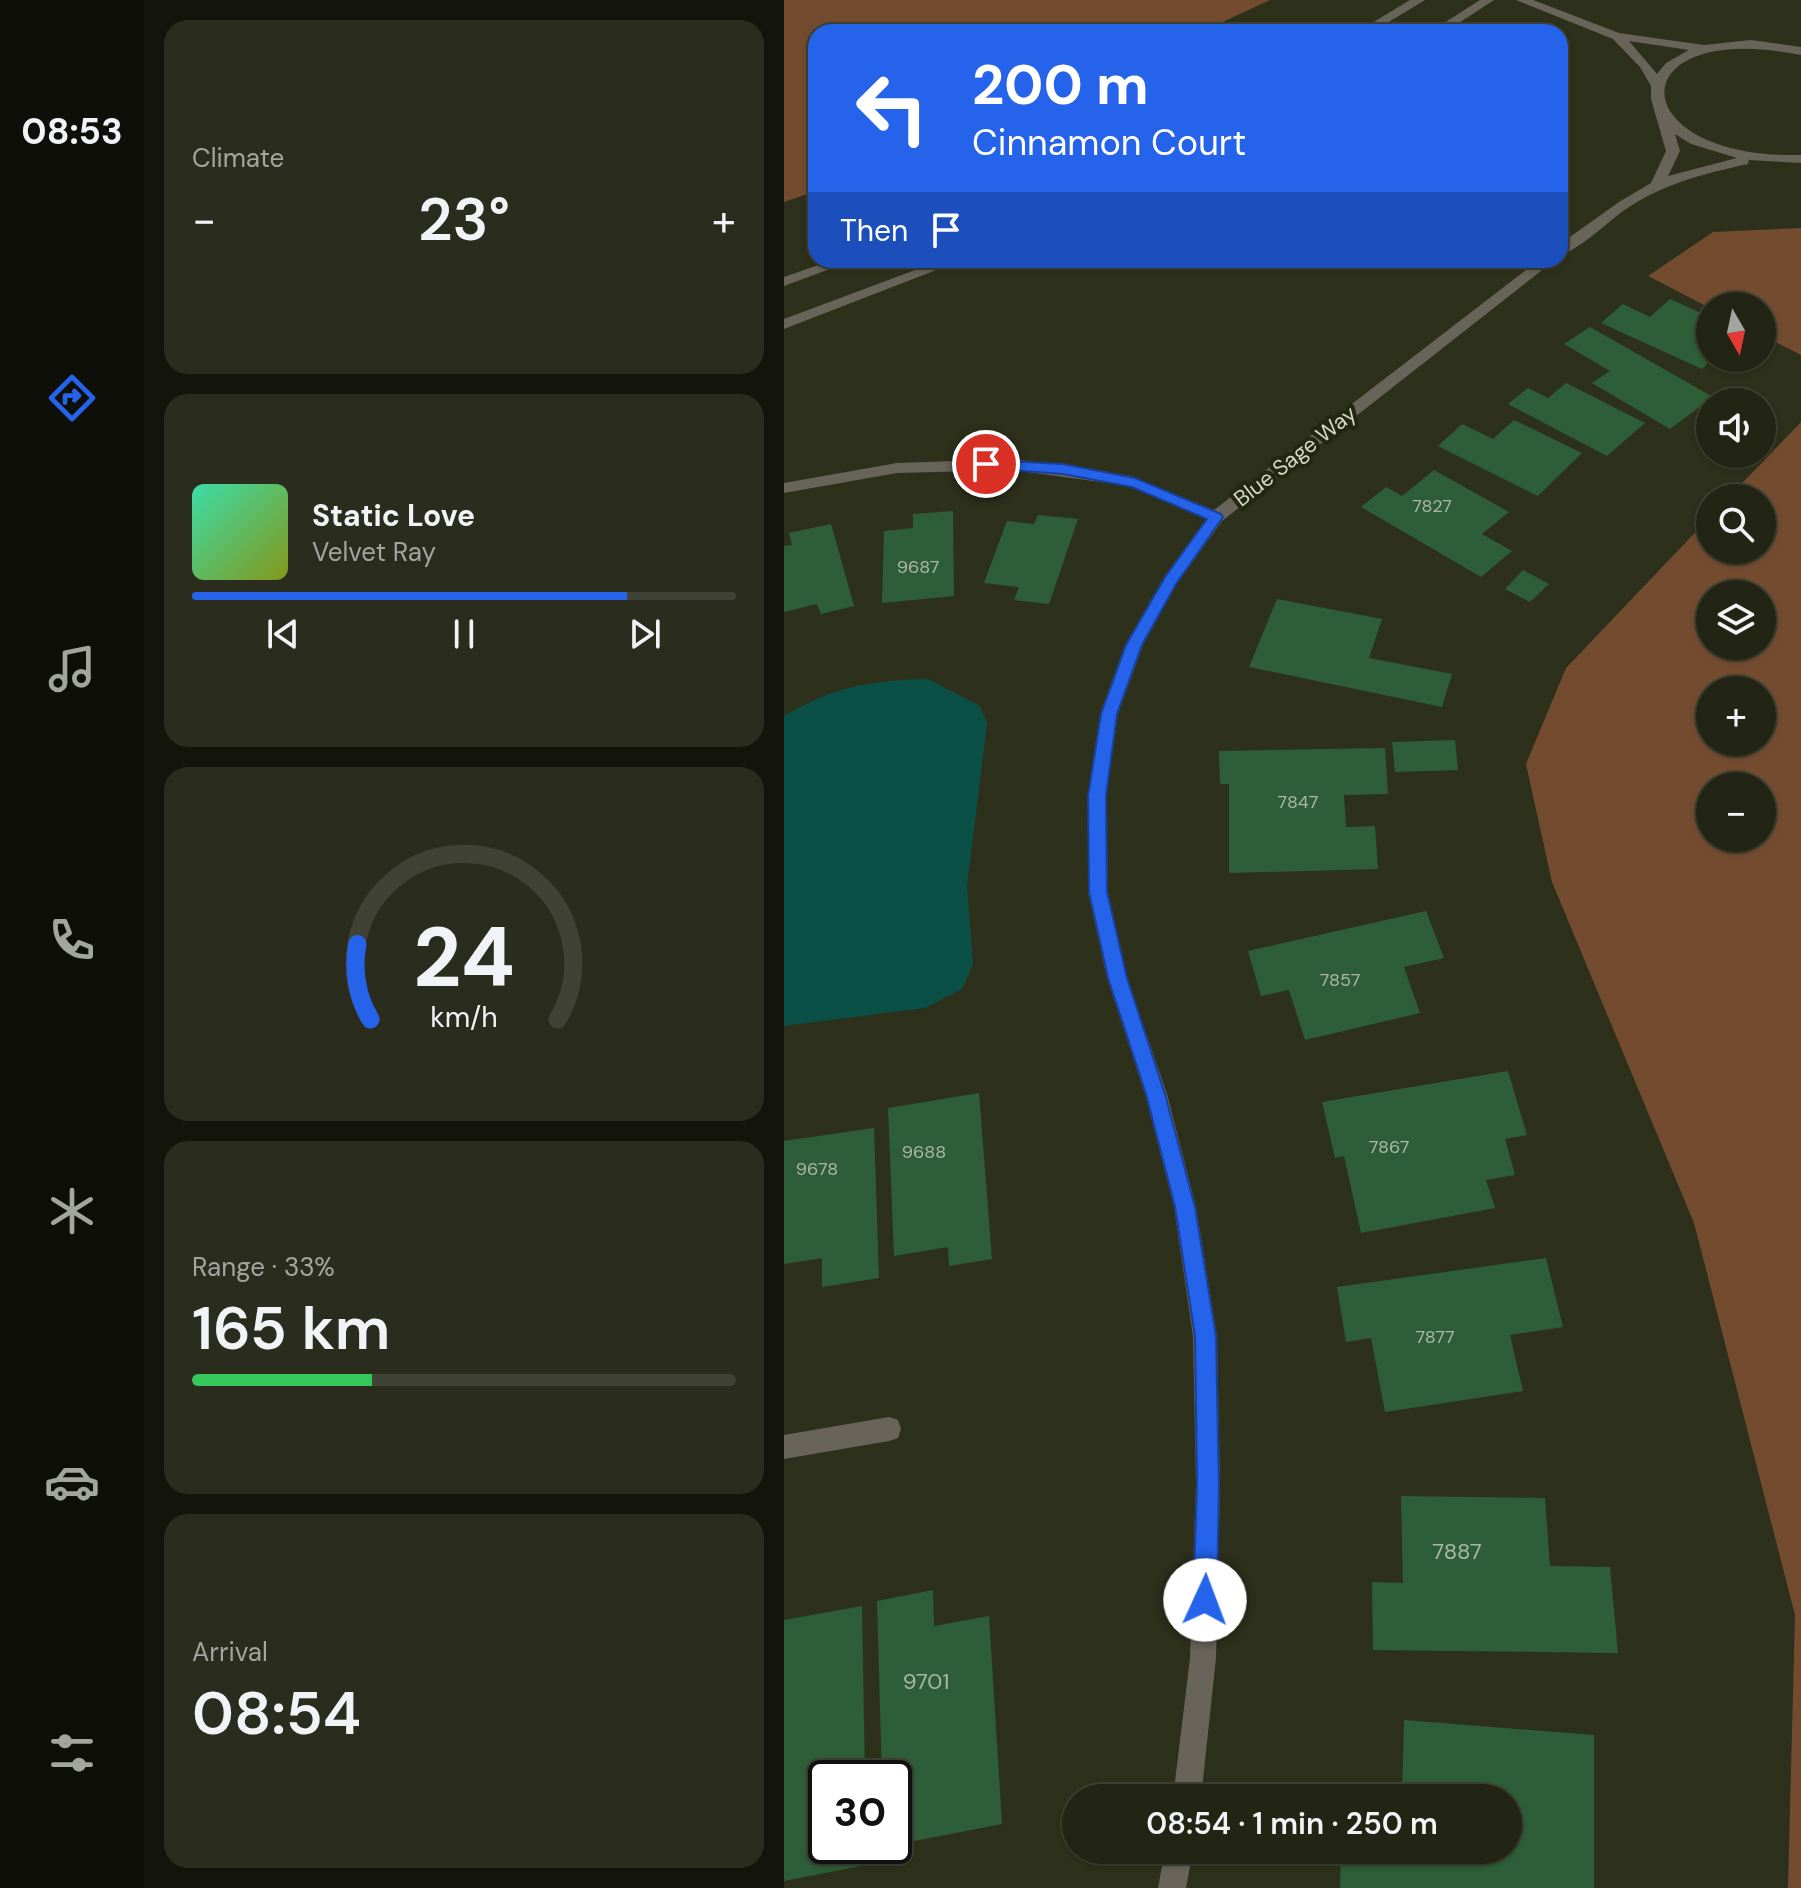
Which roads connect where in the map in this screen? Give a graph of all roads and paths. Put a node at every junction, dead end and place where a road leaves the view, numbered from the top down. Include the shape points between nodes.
1 (1419, 0) edge
2 (1488, 0) edge
3 (1522, 0) edge
4 (1377, 24) edge
5 (1449, 24) edge
6 (1617, 36) junction
7 (1711, 48) junction
8 (1801, 48) edge
9 (1657, 85) junction
10 (1662, 112) junction
11 (1761, 159) junction
12 (1801, 159) edge
13 (1658, 183) junction
14 (1568, 245) edge
15 (824, 268) edge
16 (934, 268) edge
17 (1538, 268) edge
18 (784, 282) edge
19 (784, 324) edge
20 (784, 488) edge
21 (1216, 517) junction
22 (889, 1429) dead end
23 (784, 1447) edge
24 (1189, 1784) edge
25 (1176, 1864) edge
26 (1172, 1888) edge

1 - 4 street
2 - 5 street
3 - 6 street
6 - 7 street
6 - 9 street
7 - 8 street
7 - 9 street via 1676,61
9 - 10 street
10 - 11 street via 1691,138
10 - 13 street via 1673,151
11 - 12 street
11 - 13 street via 1695,169
13 - 14 street
15 - 18 street
16 - 19 street
17 - 21 street, Blue Sage Way
20 - 21 street via 907,466 1063,469 1135,483
21 - 24 street, Blue Sage Way via 1170,581 1134,645 1109,714 1097,796 1098,892 1117,978 1156,1094 1185,1207 1205,1336 1203,1658
22 - 23 street
25 - 26 street

